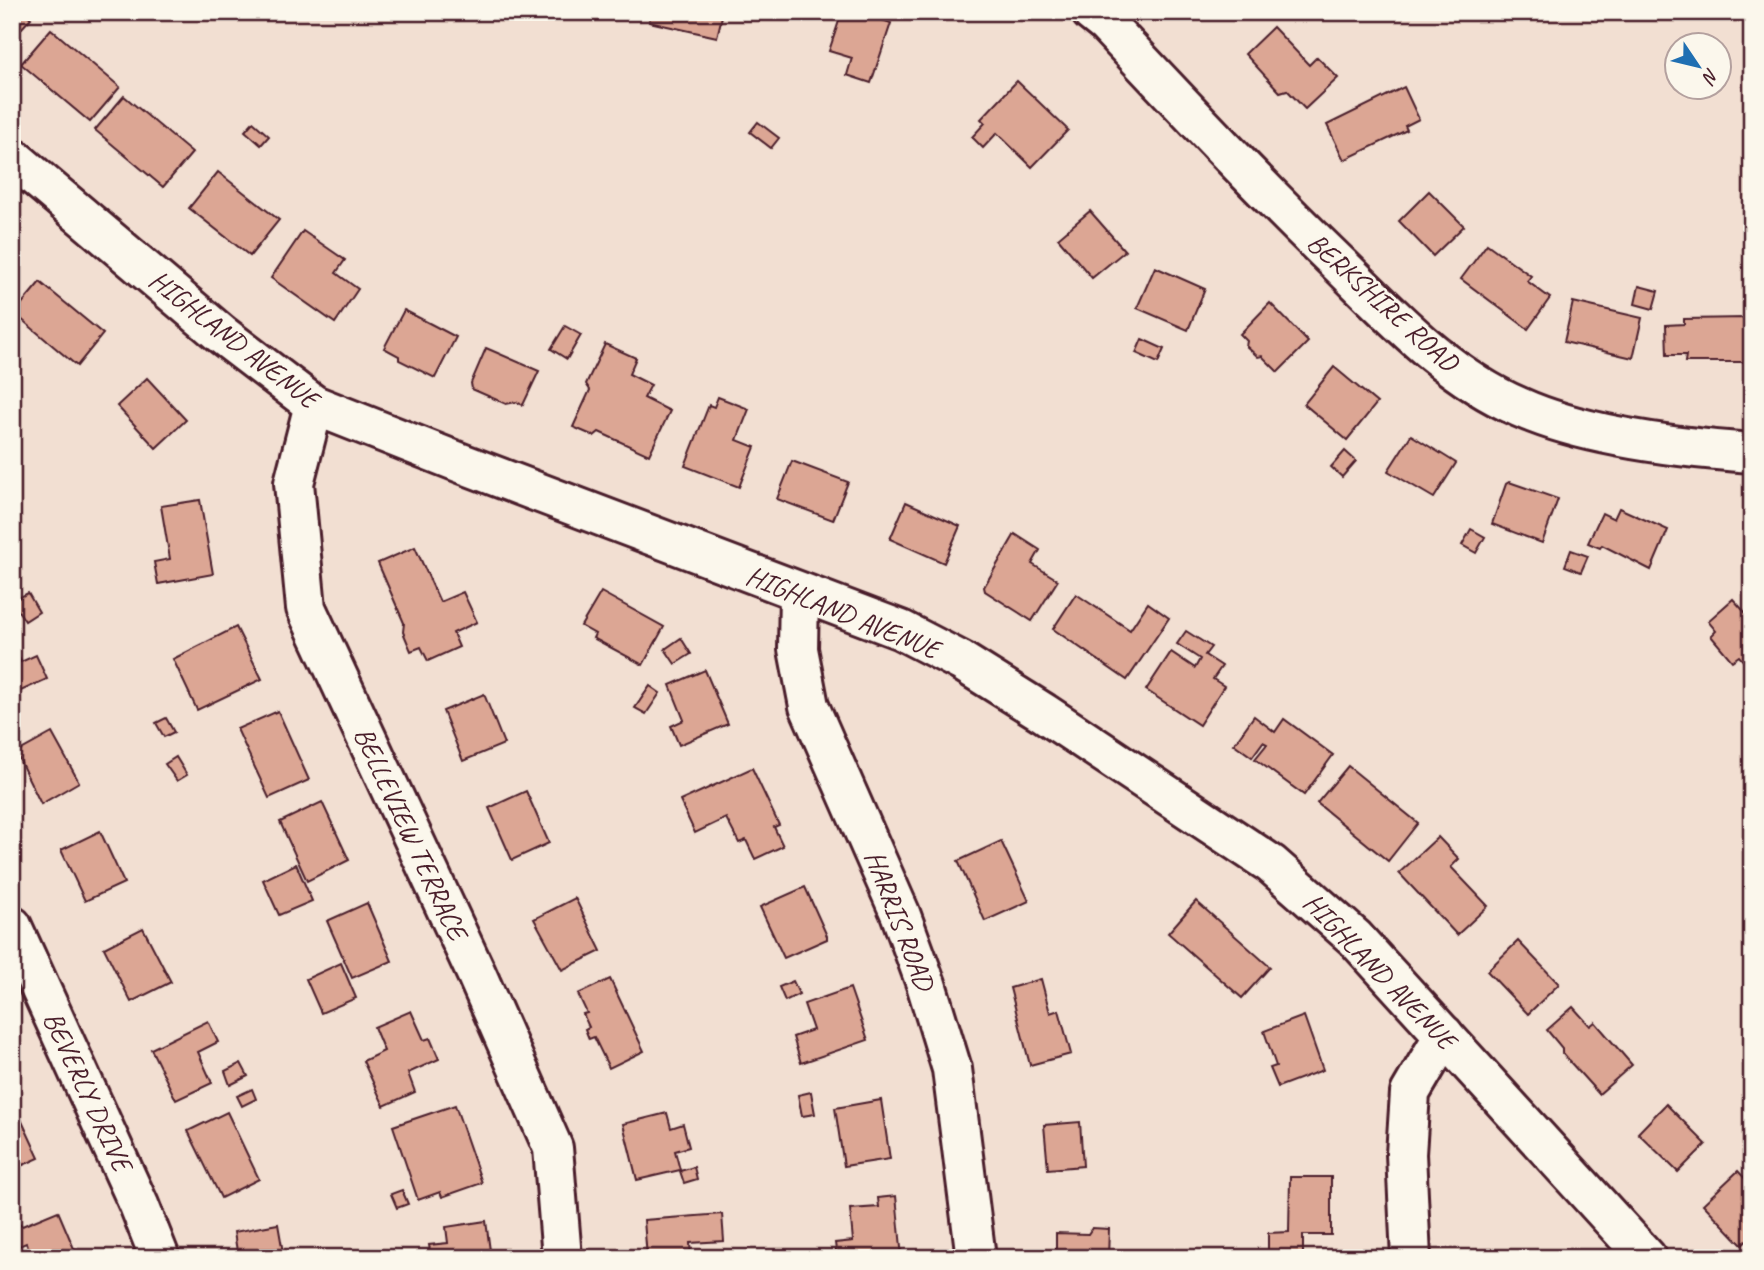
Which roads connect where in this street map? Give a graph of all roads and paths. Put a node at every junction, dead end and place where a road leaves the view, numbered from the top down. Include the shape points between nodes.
1 (1091, 12) edge
2 (12, 157) edge
3 (314, 405) junction
4 (1752, 453) edge
5 (799, 592) junction
6 (12, 926) edge
7 (1444, 1035) junction
8 (160, 1258) edge
9 (562, 1258) edge
10 (976, 1258) edge
11 (1410, 1258) edge
12 (1647, 1258) edge

1 - 4 street, BERKSHIRE ROAD via 1262,190 1426,349 1482,388 1520,408 1584,429
2 - 3 street, HIGHLAND AVENUE via 221,334
3 - 5 street, HIGHLAND AVENUE
3 - 9 street, BELLEVIEW TERRACE via 294,483 306,608 553,1148
5 - 7 street, HIGHLAND AVENUE via 901,631 961,661 1270,864 1355,938
5 - 10 street, HARRIS ROAD via 798,649 809,706 901,913 952,1069
6 - 8 street, BEVERLY DRIVE
7 - 11 street via 1410,1093 1406,1154
7 - 12 street, HIGHLAND AVENUE

